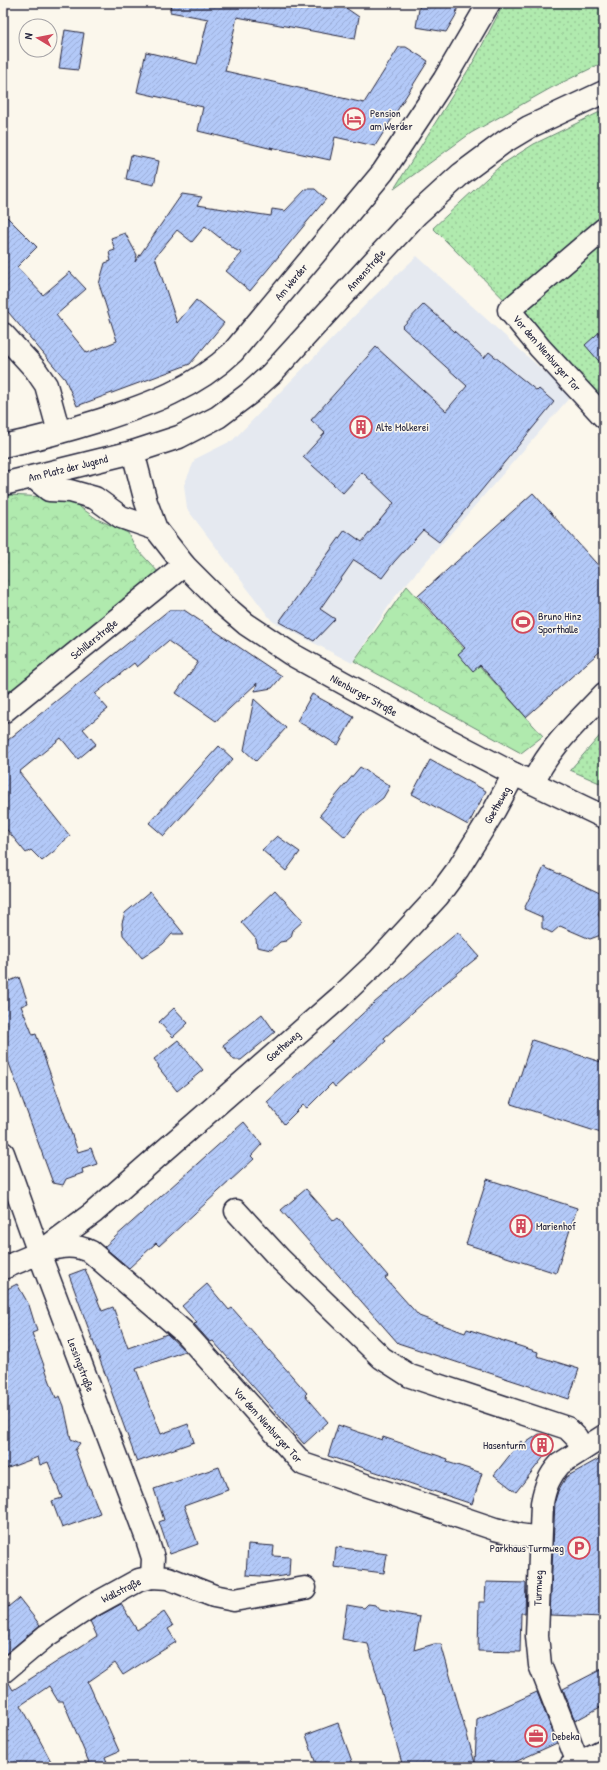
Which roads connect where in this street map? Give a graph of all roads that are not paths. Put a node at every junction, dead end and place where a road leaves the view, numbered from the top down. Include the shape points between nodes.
1 (489, 3) edge
2 (604, 92) edge
3 (604, 230) edge
4 (3, 334) edge
5 (604, 417) edge
6 (59, 432) junction
7 (3, 446) edge
8 (133, 452) junction
9 (33, 476) junction
10 (3, 484) edge
11 (156, 529) junction
12 (184, 565) junction
13 (604, 694) edge
14 (3, 712) edge
15 (514, 774) junction
16 (533, 783) junction
17 (604, 817) edge
18 (3, 1154) edge
19 (236, 1211) dead end
20 (39, 1253) junction
21 (3, 1268) edge
22 (604, 1436) edge
23 (583, 1449) junction
24 (540, 1538) junction
25 (152, 1577) junction
26 (305, 1588) dead end
27 (3, 1672) edge
28 (604, 1750) edge
29 (574, 1765) edge

1 - 6 street, Am Werder via 444,80 383,172 233,352 190,385 154,402
2 - 8 street, Annenstraße via 529,127 461,174 416,215 270,374 234,406 218,418 179,436
3 - 5 street, Vor dem Nienburger Tor via 509,310 540,348
4 - 6 street via 46,385
6 - 7 street, Am Werder
8 - 9 street, Am Platz der Jugend
8 - 11 street, Nienburger Straße
9 - 10 street, Am Platz der Jugend
9 - 11 street via 49,490 70,491 95,498 121,517
11 - 12 street, Nienburger Straße
12 - 14 street, Schillerstraße
12 - 15 street, Nienburger Straße via 230,610 274,644 362,694
13 - 16 street via 550,753
15 - 16 street, Nienburger Straße
15 - 20 street, Goetheweg via 458,869 438,896 379,960 93,1213
16 - 17 street, Nienburger Straße
18 - 20 street, Lessingstraße
19 - 23 street via 280,1259 382,1358 416,1378 567,1428
20 - 21 street, Goetheweg
20 - 24 street, Vor dem Nienburger Tor via 64,1246 78,1247 91,1252 184,1332 303,1464 496,1529
20 - 25 street, Lessingstraße via 146,1536 153,1558
22 - 23 street, Turmweg
23 - 24 street, Turmweg via 560,1464 550,1476 543,1496
24 - 29 street, Turmweg via 537,1636 540,1665
25 - 26 street, Wallstraße via 168,1578 214,1596 234,1600
25 - 27 street, Wallstraße via 139,1580 88,1608 46,1636
28 - 29 street

